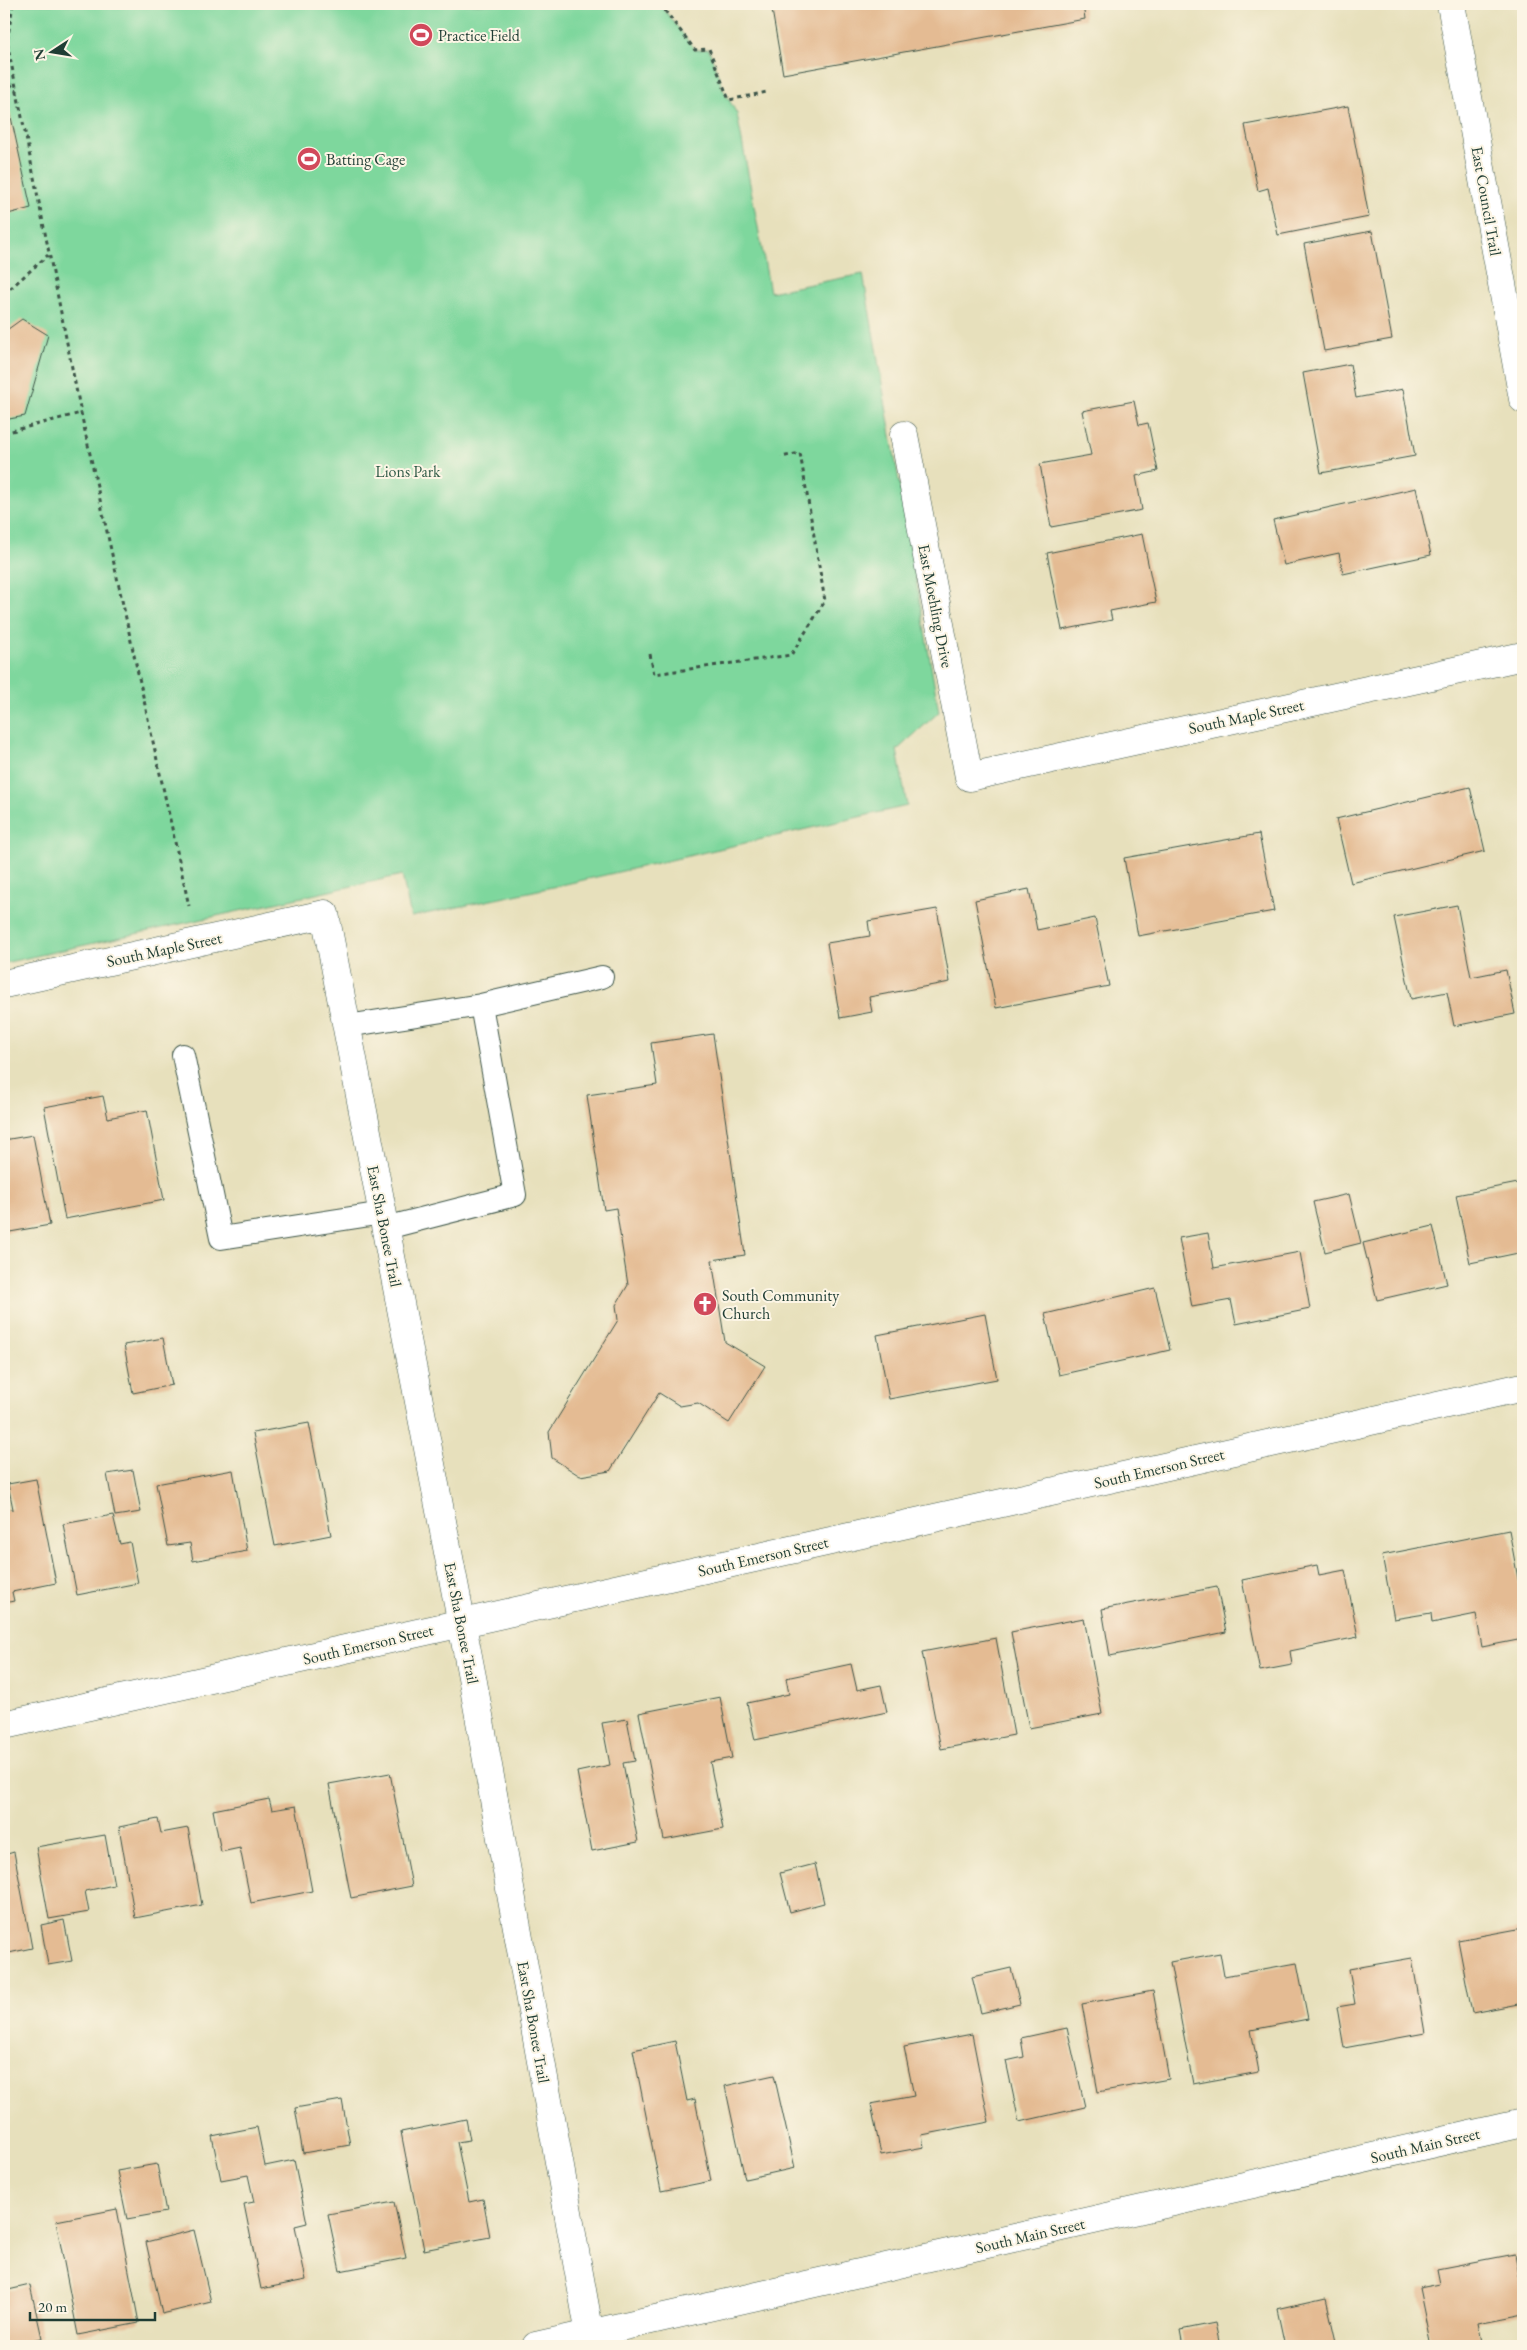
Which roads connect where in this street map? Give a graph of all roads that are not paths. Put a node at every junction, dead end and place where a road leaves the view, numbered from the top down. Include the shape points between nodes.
1 (1451, 4) edge
2 (1523, 399) edge
3 (904, 435) dead end
4 (1523, 656) edge
5 (969, 777) joint
6 (325, 914) joint
7 (602, 977) dead end
8 (4, 984) edge
9 (481, 1005) junction
10 (347, 1026) junction
11 (182, 1055) dead end
12 (384, 1220) junction
13 (1523, 1387) edge
14 (462, 1624) junction
15 (4, 1725) edge
16 (1523, 2123) edge
17 (591, 2340) edge
18 (536, 2346) edge

1 - 2 street, East Council Trail
3 - 5 street, East Moehling Drive
4 - 5 street, South Maple Street
6 - 8 street, South Maple Street
6 - 10 street, East Sha Bonee Trail
7 - 9 lane
9 - 10 lane
9 - 12 lane via 515,1195
10 - 12 street, East Sha Bonee Trail
11 - 12 lane via 221,1238
12 - 14 street, East Sha Bonee Trail
13 - 14 street, South Emerson Street
14 - 15 street, South Emerson Street
14 - 17 street, East Sha Bonee Trail
16 - 17 street, South Main Street
17 - 18 street, South Main Street

